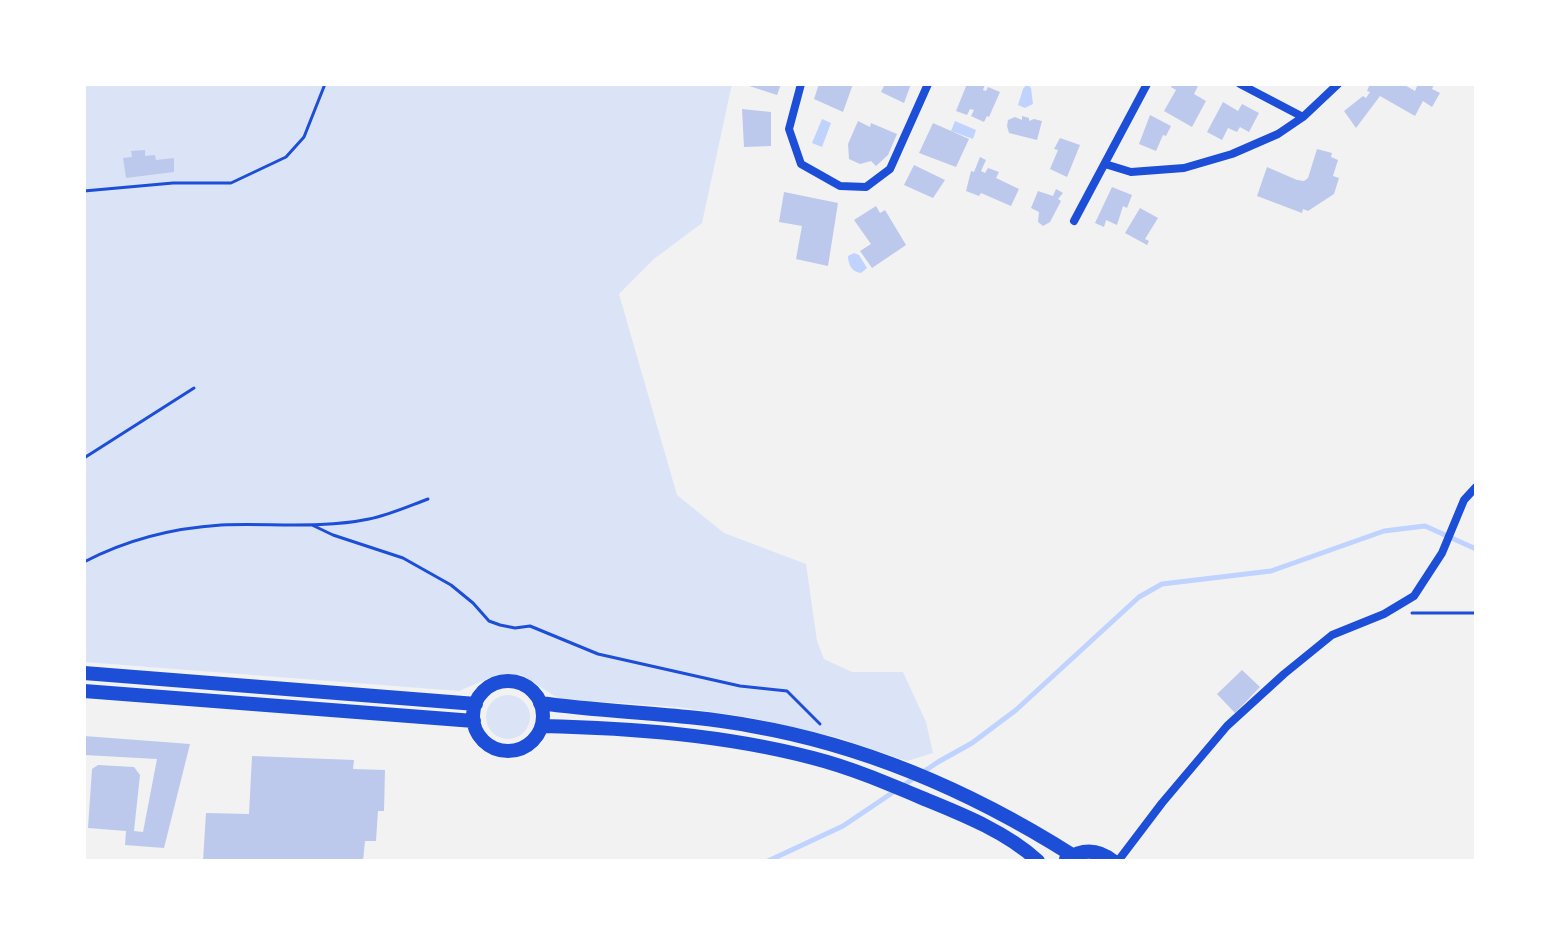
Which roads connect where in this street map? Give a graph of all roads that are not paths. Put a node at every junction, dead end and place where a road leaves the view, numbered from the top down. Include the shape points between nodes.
1 (801, 84) edge
2 (928, 84) edge
3 (1147, 84) edge
4 (1240, 84) edge
5 (1338, 84) edge
6 (1303, 117) junction
7 (1105, 164) junction
8 (1074, 221) dead end
9 (1476, 487) edge
10 (84, 673) edge
11 (84, 691) edge
12 (540, 703) junction
13 (476, 704) junction
14 (474, 721) junction
15 (542, 726) junction
16 (1068, 858) edge
17 (1038, 861) edge
18 (1115, 861) edge

1 - 2 street via 789,129 801,164 840,186 866,187 890,169
3 - 7 street
4 - 6 street
5 - 6 street
6 - 7 street via 1232,154 1184,168 1131,172
7 - 8 street
9 - 18 street via 1464,500 1442,553 1414,596 1332,635 1284,674 1227,726
10 - 13 main road
11 - 14 main road
12 - 13 main road via 525,685 508,681 491,686
12 - 15 main road
12 - 16 main road via 751,725 853,749 971,796
13 - 14 main road
14 - 15 main road via 484,742 506,751 528,745
15 - 17 main road via 695,735 811,757 959,813
16 - 18 main road via 1083,851

